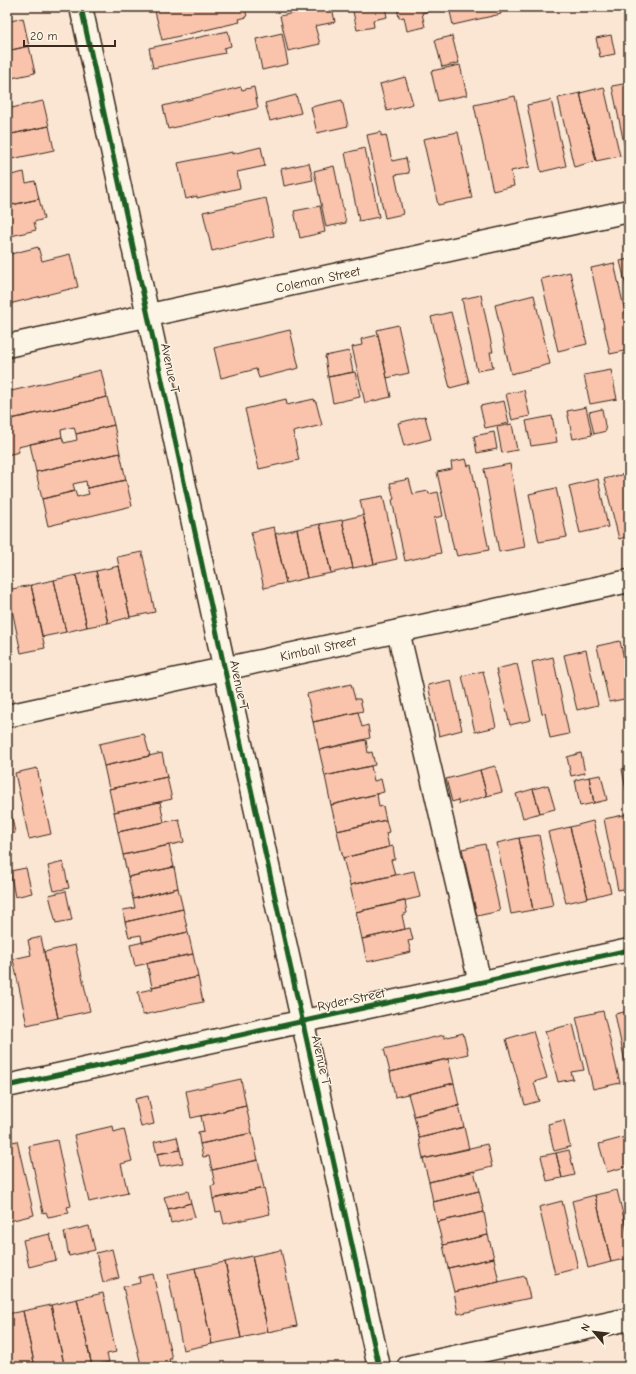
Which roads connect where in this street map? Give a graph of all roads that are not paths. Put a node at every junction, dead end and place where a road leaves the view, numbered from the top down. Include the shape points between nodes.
1 (81, 7) edge
2 (629, 211) edge
3 (148, 315) junction
4 (7, 346) edge
5 (629, 581) edge
6 (398, 631) junction
7 (225, 668) junction
8 (7, 716) edge
9 (629, 950) edge
10 (480, 983) junction
11 (302, 1021) junction
12 (7, 1086) edge
13 (629, 1319) edge
14 (379, 1367) edge
15 (408, 1367) edge

1 - 3 street, Avenue T
2 - 3 street, Coleman Street
3 - 4 street, Coleman Street
3 - 7 street, Avenue T
5 - 6 street, Kimball Street
6 - 7 street, Kimball Street
6 - 10 street
7 - 8 street, Kimball Street
7 - 11 street, Avenue T
9 - 10 street, Ryder Street
10 - 11 street, Ryder Street
11 - 12 street, Ryder Street
11 - 14 street, Avenue T
13 - 15 street

